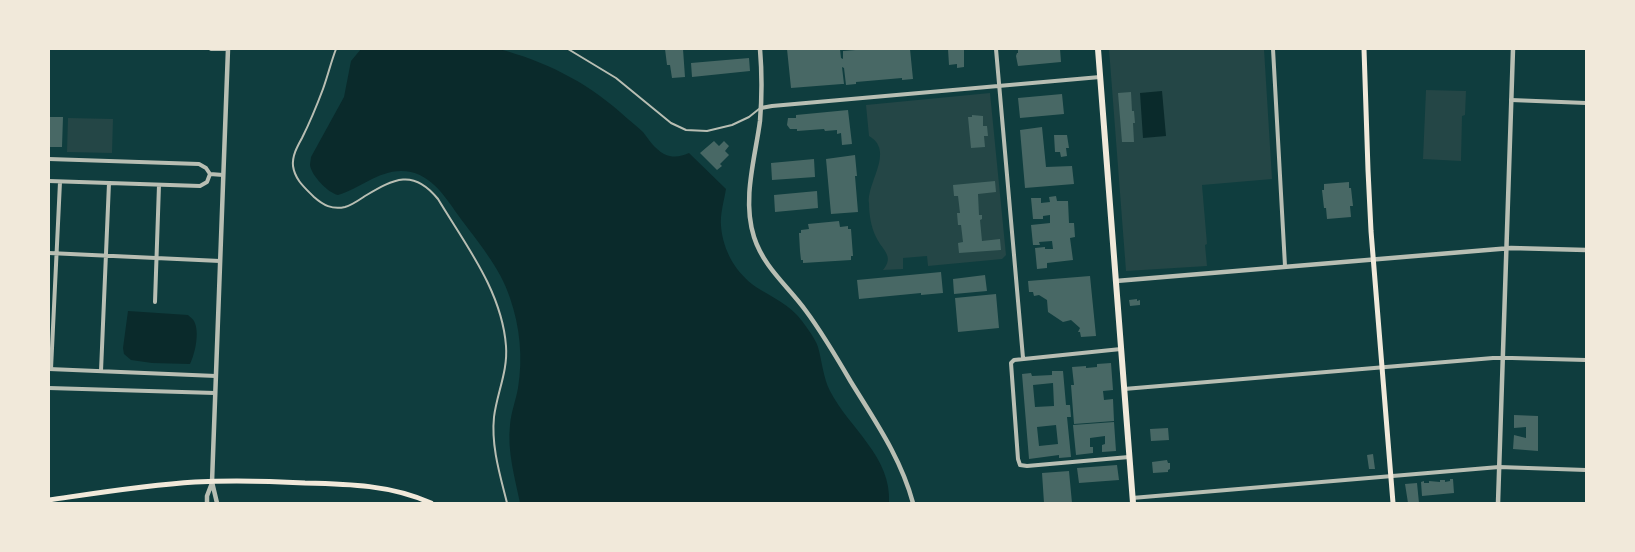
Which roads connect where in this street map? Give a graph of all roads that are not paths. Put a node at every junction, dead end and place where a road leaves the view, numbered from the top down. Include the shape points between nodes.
1 (210, 49) edge
2 (228, 49) edge
3 (336, 49) edge
4 (568, 49) edge
5 (760, 49) edge
6 (996, 49) edge
7 (1098, 49) edge
8 (1273, 49) edge
9 (1364, 49) edge
10 (1513, 49) edge
11 (1100, 77) junction
12 (999, 85) junction
13 (1512, 100) junction
14 (1586, 103) edge
15 (761, 108) junction
16 (49, 159) edge
17 (210, 174) junction
18 (223, 175) junction
19 (49, 181) edge
20 (60, 182) junction
21 (109, 183) junction
22 (159, 185) junction
23 (1506, 248) junction
24 (1586, 250) edge
25 (49, 254) edge
26 (56, 254) junction
27 (106, 256) junction
28 (157, 258) junction
29 (1374, 259) junction
30 (220, 261) junction
31 (1285, 266) junction
32 (1116, 280) junction
33 (156, 302) dead end
34 (1121, 349) junction
35 (1023, 358) junction
36 (1503, 358) junction
37 (1586, 360) edge
38 (1383, 368) junction
39 (50, 369) edge
40 (101, 371) junction
41 (216, 376) junction
42 (49, 388) edge
43 (1124, 389) junction
44 (215, 393) junction
45 (1129, 457) junction
46 (1499, 467) junction
47 (1586, 470) edge
48 (1392, 476) junction
49 (212, 482) junction
50 (49, 500) edge
51 (1133, 500) edge
52 (207, 503) edge
53 (217, 503) edge
54 (432, 503) edge
55 (507, 503) edge
56 (913, 503) edge
57 (1394, 503) edge
58 (1498, 503) edge

1 - 2 street
2 - 18 street
3 - 55 lane via 294,155 295,174 299,182 329,207 346,207 397,179 412,180 438,199 486,278 503,327 506,362 493,432
4 - 15 lane via 611,74 671,123 686,130 707,131 732,125
5 - 15 street
6 - 12 street
7 - 11 highway
8 - 31 street
9 - 29 main road
10 - 13 street
11 - 12 street
11 - 32 highway
12 - 15 street
12 - 35 street
13 - 14 street
13 - 23 street
15 - 56 street via 749,199 750,221 758,246 772,271 812,320 883,433 901,467
16 - 17 street via 199,164
17 - 18 street
17 - 22 street via 207,182 200,186
18 - 30 street
19 - 20 street
20 - 21 street
20 - 26 street
21 - 22 street
21 - 27 street
22 - 28 street
23 - 24 street
23 - 29 street
23 - 36 street
25 - 26 street
26 - 27 street
26 - 39 street
27 - 28 street
27 - 40 street
28 - 30 street
28 - 33 street
29 - 31 street
29 - 38 main road
30 - 41 street
31 - 32 street
32 - 34 highway
34 - 35 street
34 - 43 highway
35 - 45 street via 1010,363 1019,464
36 - 37 street
36 - 38 street
36 - 46 street
38 - 43 street
38 - 48 main road
39 - 40 street
40 - 41 street
41 - 44 street
42 - 44 street
43 - 45 highway
44 - 49 street
45 - 51 highway
46 - 47 street
46 - 48 street
46 - 58 street
48 - 51 street
48 - 57 main road
49 - 50 main road
49 - 52 street
49 - 53 street
49 - 54 main road via 371,486

